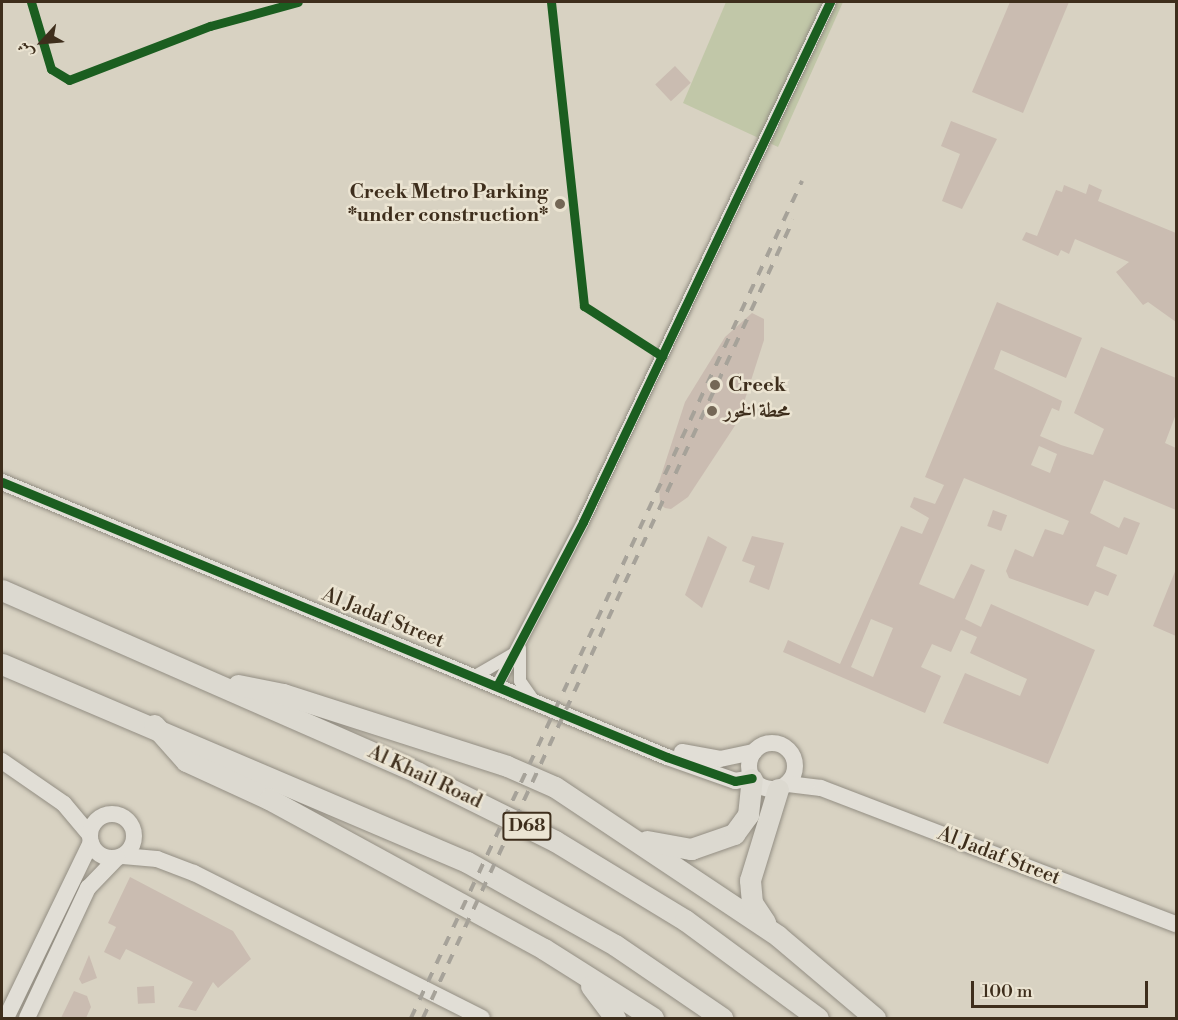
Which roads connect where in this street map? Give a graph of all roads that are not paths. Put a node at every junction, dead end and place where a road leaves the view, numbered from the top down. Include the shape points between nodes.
1 (830, 2) edge
2 (2, 482) edge
3 (2, 590) edge
4 (520, 647) junction
5 (2, 664) edge
6 (477, 675) junction
7 (211, 681) junction
8 (503, 686) junction
9 (531, 698) junction
10 (154, 725) junction
11 (657, 749) junction
12 (754, 752) junction
13 (2, 761) edge
14 (796, 765) junction
15 (752, 778) junction
16 (783, 787) junction
17 (821, 788) junction
18 (64, 804) junction
19 (586, 808) junction
20 (107, 814) junction
21 (135, 834) junction
22 (90, 839) junction
23 (120, 857) junction
24 (168, 862) junction
25 (1176, 924) edge
26 (778, 936) junction
27 (544, 949) junction
28 (6, 1018) edge
29 (27, 1018) edge
30 (482, 1018) edge
31 (615, 1018) edge
32 (653, 1018) edge
33 (722, 1018) edge
34 (818, 1018) edge
35 (875, 1018) edge

1 - 4 street
2 - 6 street, Al Jadaf Street
3 - 7 highway, Al Khail Road / D68
4 - 6 street
4 - 8 street
4 - 9 street via 520,681
5 - 10 highway
6 - 8 street, Al Jadaf Street
7 - 19 highway via 283,694 507,766
7 - 34 highway, Al Khail Road / D68 via 555,841 686,920
8 - 9 street, Al Jadaf Street
9 - 11 street, Al Jadaf Street
10 - 27 highway via 186,761 268,799
10 - 33 highway via 467,862 615,945
11 - 12 street, Al Jadaf Street via 720,759
11 - 15 street, Al Jadaf Street via 730,780
12 - 14 street, Al Jadaf Street via 776,743 788,749
12 - 15 street
13 - 18 street
14 - 16 street
14 - 17 street, Al Jadaf Street
15 - 16 street, Al Jadaf Street via 766,789
15 - 19 highway via 743,826 702,847 658,845
16 - 17 street, Al Jadaf Street
16 - 26 highway via 749,888 755,910
17 - 25 street, Al Jadaf Street
18 - 20 street
18 - 22 street
19 - 26 highway
20 - 21 street via 128,820
20 - 22 street via 95,822
21 - 23 street
21 - 24 street
22 - 23 street via 104,857
22 - 28 street
23 - 24 street
23 - 29 street via 88,888
24 - 30 street
26 - 35 highway
27 - 31 highway via 603,997
27 - 32 highway

